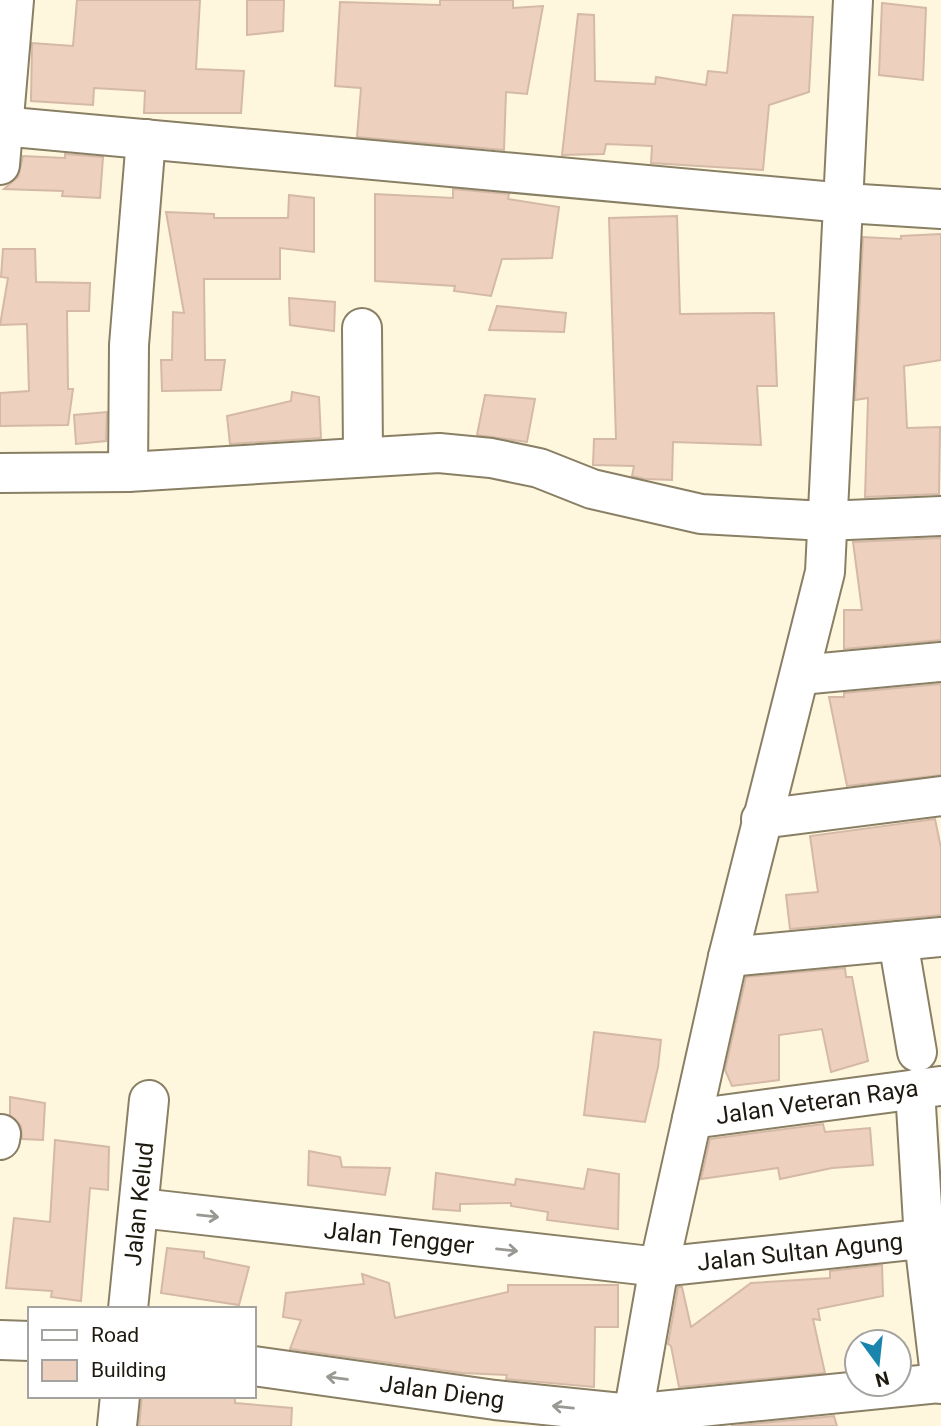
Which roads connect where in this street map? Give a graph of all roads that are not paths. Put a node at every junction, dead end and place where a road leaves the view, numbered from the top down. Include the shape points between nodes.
1 (13, 0) edge
2 (853, 0) edge
3 (1, 125) edge
4 (146, 139) junction
5 (0, 165) edge
6 (845, 203) junction
7 (941, 209) edge
8 (362, 328) dead end
9 (363, 455) junction
10 (128, 472) junction
11 (0, 473) edge
12 (941, 516) edge
13 (825, 521) junction
14 (941, 662) edge
15 (800, 676) junction
16 (941, 796) edge
17 (761, 819) junction
18 (941, 937) edge
19 (898, 940) junction
20 (728, 957) junction
21 (924, 1075) edge
22 (149, 1100) dead end
23 (692, 1119) junction
24 (1, 1134) edge
25 (0, 1140) edge
26 (140, 1208) junction
27 (933, 1239) edge
28 (659, 1267) junction
29 (128, 1307) edge
30 (0, 1340) edge
31 (28, 1342) edge
32 (256, 1366) edge
33 (941, 1383) edge
34 (120, 1398) edge
35 (494, 1413) edge
36 (631, 1420) edge
37 (117, 1426) edge

1 - 3 street
2 - 6 street
3 - 4 street
3 - 5 street
4 - 6 street
4 - 10 street via 129,345
6 - 7 street
6 - 13 street
8 - 9 street
9 - 10 street
9 - 13 street via 439,453 491,458 539,468 603,492 701,514
10 - 11 street
12 - 13 street
13 - 15 street via 825,572
14 - 15 street
15 - 17 street
16 - 17 street
17 - 20 street
18 - 19 street
19 - 20 street
19 - 21 street
20 - 23 street
21 - 23 street, Jalan Veteran Raya
21 - 27 street
22 - 26 street, Jalan Kelud
23 - 28 street
24 - 25 street
26 -> 28 street, Jalan Tengger
26 - 29 street, Jalan Kelud
27 - 28 street, Jalan Sultan Agung
27 - 33 street
28 - 36 street
30 - 31 street
35 -> 32 street, Jalan Dieng
33 - 36 street, Jalan Dieng
34 - 37 street
36 -> 35 street, Jalan Dieng

